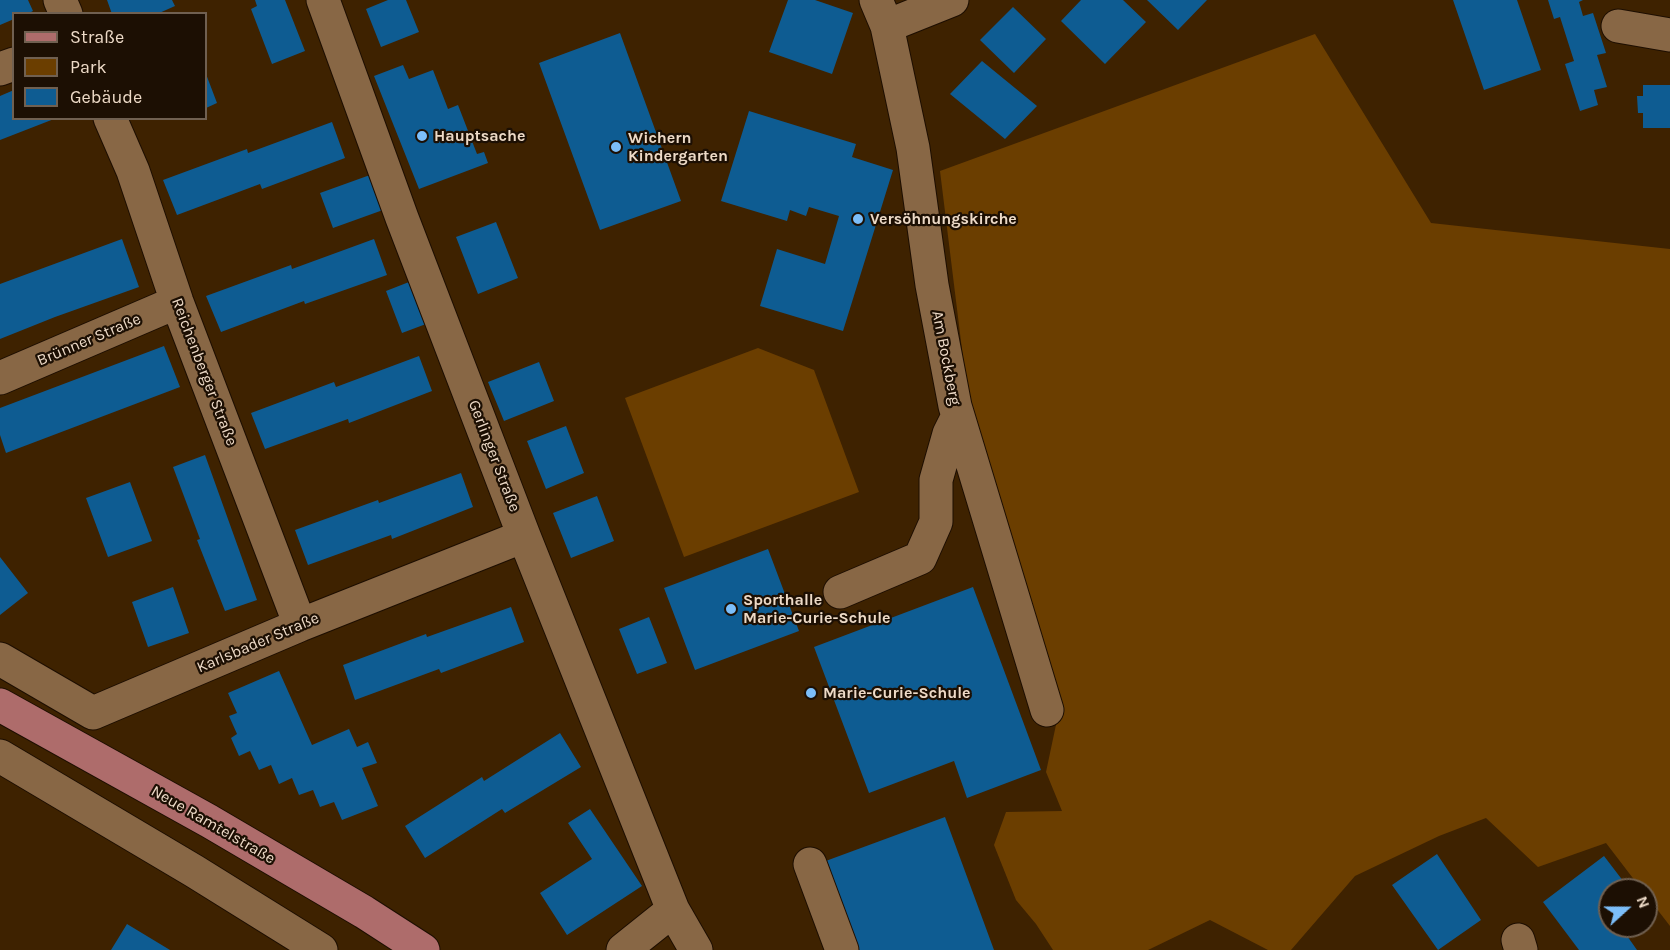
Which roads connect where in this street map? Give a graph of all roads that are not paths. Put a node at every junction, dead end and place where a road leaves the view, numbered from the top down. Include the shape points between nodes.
1 (322, 0) edge
2 (952, 0) edge
3 (881, 13) edge
4 (1618, 26) dead end
5 (1670, 35) edge
6 (111, 120) edge
7 (177, 302) junction
8 (0, 378) edge
9 (958, 416) junction
10 (524, 536) junction
11 (840, 592) dead end
12 (300, 625) junction
13 (0, 658) edge
14 (0, 705) edge
15 (1047, 710) dead end
16 (0, 756) edge
17 (810, 864) dead end
18 (673, 910) junction
19 (321, 950) edge
20 (423, 950) edge
21 (622, 950) edge
22 (696, 950) edge
23 (842, 950) edge

1 - 10 street, Gerlinger Straße
2 - 3 street
3 - 9 street, Am Bockberg via 913,148 932,285
4 - 5 street
6 - 7 street, Reichenberger Straße via 133,171
7 - 8 street, Brünner Straße
7 - 12 street, Reichenberger Straße
9 - 11 street via 936,480 936,522 920,558
9 - 15 street, Am Bockberg
10 - 12 street, Karlsbader Straße
10 - 18 street, Gerlinger Straße
12 - 13 street, Karlsbader Straße via 93,713
14 - 20 main road, Neue Ramtelstraße via 209,822
16 - 19 street
17 - 23 street
18 - 21 street
18 - 22 street, Gerlinger Straße

